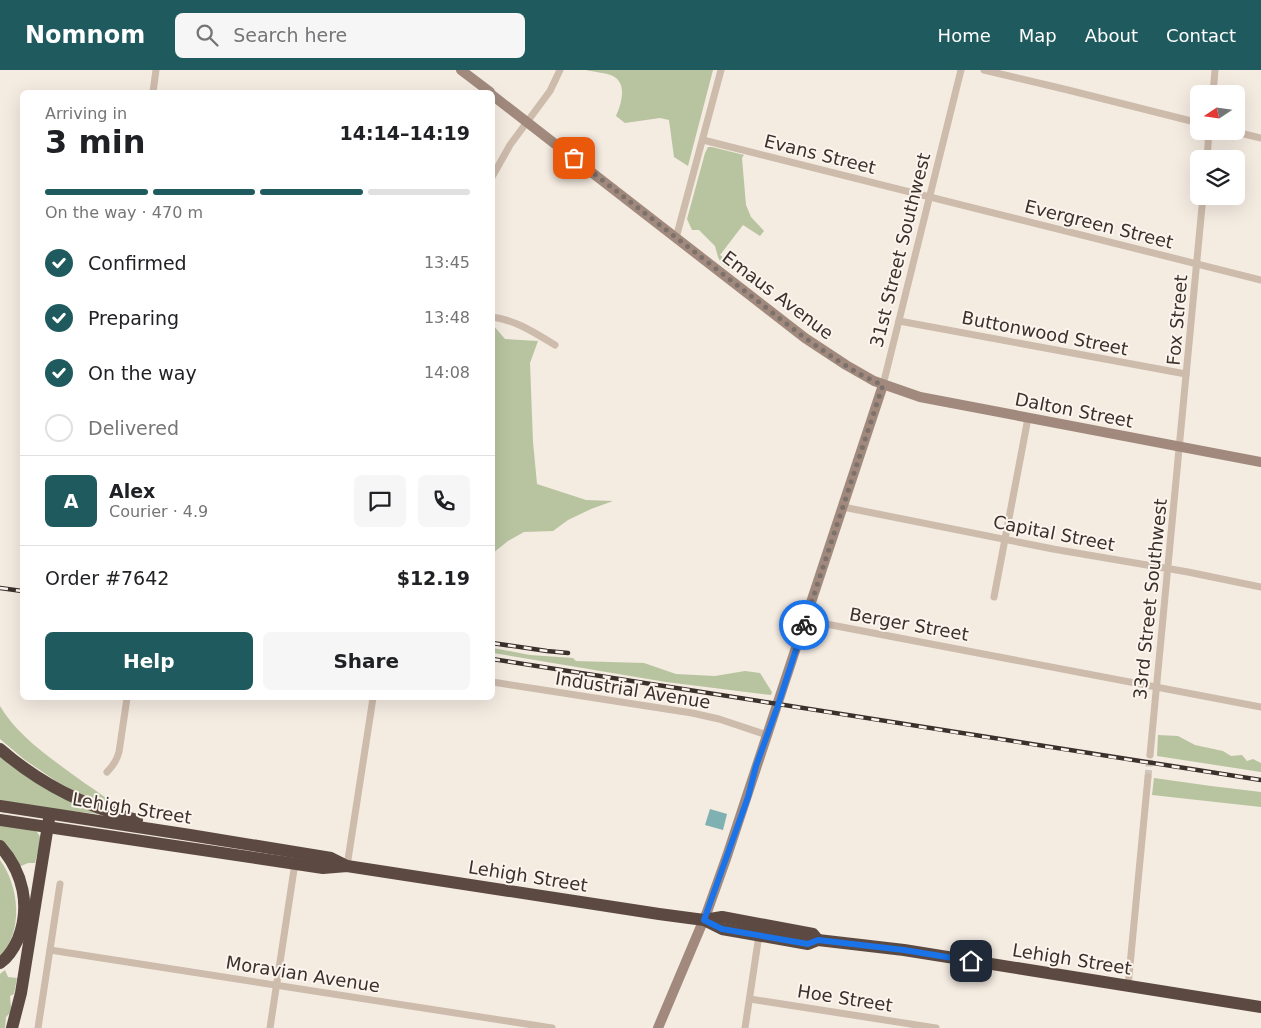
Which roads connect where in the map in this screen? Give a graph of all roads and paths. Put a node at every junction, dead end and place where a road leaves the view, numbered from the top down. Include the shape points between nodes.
1 (156, 70) edge
2 (461, 70) edge
3 (560, 70) edge
4 (721, 70) edge
5 (961, 70) edge
6 (984, 70) edge
7 (1215, 70) edge
8 (1214, 85) edge
9 (153, 90) edge
10 (486, 90) edge
11 (495, 97) edge
12 (1190, 121) edge
13 (527, 122) junction
14 (1245, 134) edge
15 (1261, 138) edge
16 (702, 140) junction
17 (495, 172) edge
18 (930, 196) junction
19 (1202, 205) edge
20 (676, 238) junction
21 (1197, 264) junction
22 (1261, 280) edge
23 (495, 317) edge
24 (899, 321) junction
25 (555, 345) dead end
26 (1186, 374) junction
27 (883, 385) junction
28 (1028, 418) junction
29 (1180, 447) junction
30 (1261, 462) edge
31 (843, 507) junction
32 (1005, 539) junction
33 (1168, 569) junction
34 (1261, 587) edge
35 (994, 597) dead end
36 (805, 620) junction
37 (495, 682) edge
38 (1157, 686) junction
39 (127, 700) edge
40 (373, 700) edge
41 (1261, 707) edge
42 (767, 735) junction
43 (0, 749) edge
44 (1150, 755) tunnel mouth
45 (107, 772) dead end
46 (1148, 777) tunnel mouth
47 (0, 806) edge
48 (50, 814) junction
49 (0, 820) edge
50 (48, 827) junction
51 (190, 835) junction
52 (0, 846) edge
53 (295, 863) junction
54 (347, 866) junction
55 (60, 884) dead end
56 (704, 920) junction
57 (759, 935) junction
58 (818, 940) junction
59 (50, 950) junction
60 (0, 964) edge
61 (276, 986) junction
62 (1128, 986) junction
63 (750, 999) junction
64 (1261, 1007) edge
65 (502, 1024) edge
66 (12, 1028) edge
67 (38, 1028) edge
68 (270, 1028) edge
69 (552, 1028) edge
70 (658, 1028) edge
71 (745, 1028) edge
72 (936, 1028) edge

1 - 9 street
2 - 10 main road, Emaus Avenue
3 - 13 street via 550,91
4 - 16 street
5 - 18 street, 31st Street Southwest
6 - 12 street
7 - 8 street
11 - 13 main road, Emaus Avenue
13 - 17 street
13 - 20 main road, Emaus Avenue
14 - 15 street
16 - 18 street, Evans Street
16 - 20 street
18 - 21 street, Evergreen Street
18 - 24 street, 31st Street Southwest
19 - 21 street, Fox Street
20 - 27 main road, Emaus Avenue via 805,338
21 - 22 street, Evergreen Street
21 - 26 street, Fox Street
23 - 25 street via 530,329
24 - 26 street, Buttonwood Street
24 - 27 street, 31st Street Southwest
26 - 29 street, Fox Street
27 - 28 main road, Dalton Street via 920,397
27 - 31 main road, 31st Street Southwest
28 - 29 main road, Dalton Street
28 - 32 street
29 - 30 main road, Dalton Street
29 - 33 street, 33rd Street Southwest
31 - 32 street, Capital Street
31 - 36 main road, 31st Street Southwest
32 - 33 street, Capital Street
32 - 35 street
33 - 34 street, Capital Street
33 - 38 street, 33rd Street Southwest
36 - 38 street, Berger Street
36 - 42 main road, 31st Street Southwest
37 - 42 street, Industrial Avenue via 692,713
38 - 41 street, Berger Street
38 - 44 street, 33rd Street Southwest
39 - 45 street via 119,752
40 - 54 street
42 - 56 main road, 31st Street Southwest
43 - 51 highway via 50,785 105,810
46 - 62 street
47 - 48 highway, Lehigh Street
48 - 50 highway
48 - 51 highway, Lehigh Street
49 - 50 highway, Lehigh Street
50 - 53 highway, Lehigh Street
50 - 66 highway via 21,993
51 - 54 highway, Lehigh Street via 331,858
52 - 60 highway via 19,876 24,902 20,934 10,954
53 - 54 highway, Lehigh Street via 323,868
53 - 61 street
54 - 56 highway, Lehigh Street
55 - 59 street
56 - 57 highway, Lehigh Street via 722,929
56 - 58 highway, Lehigh Street via 722,918 751,922 813,934
56 - 70 main road, 31st Street Southwest
57 - 58 highway, Lehigh Street via 808,944
57 - 63 street
58 - 62 highway, Lehigh Street via 904,950
59 - 61 street, Moravian Avenue
59 - 67 street
61 - 65 street, Moravian Avenue
61 - 68 street
62 - 64 highway, Lehigh Street
63 - 71 street
63 - 72 street, Hoe Street
65 - 69 street, Moravian Avenue

